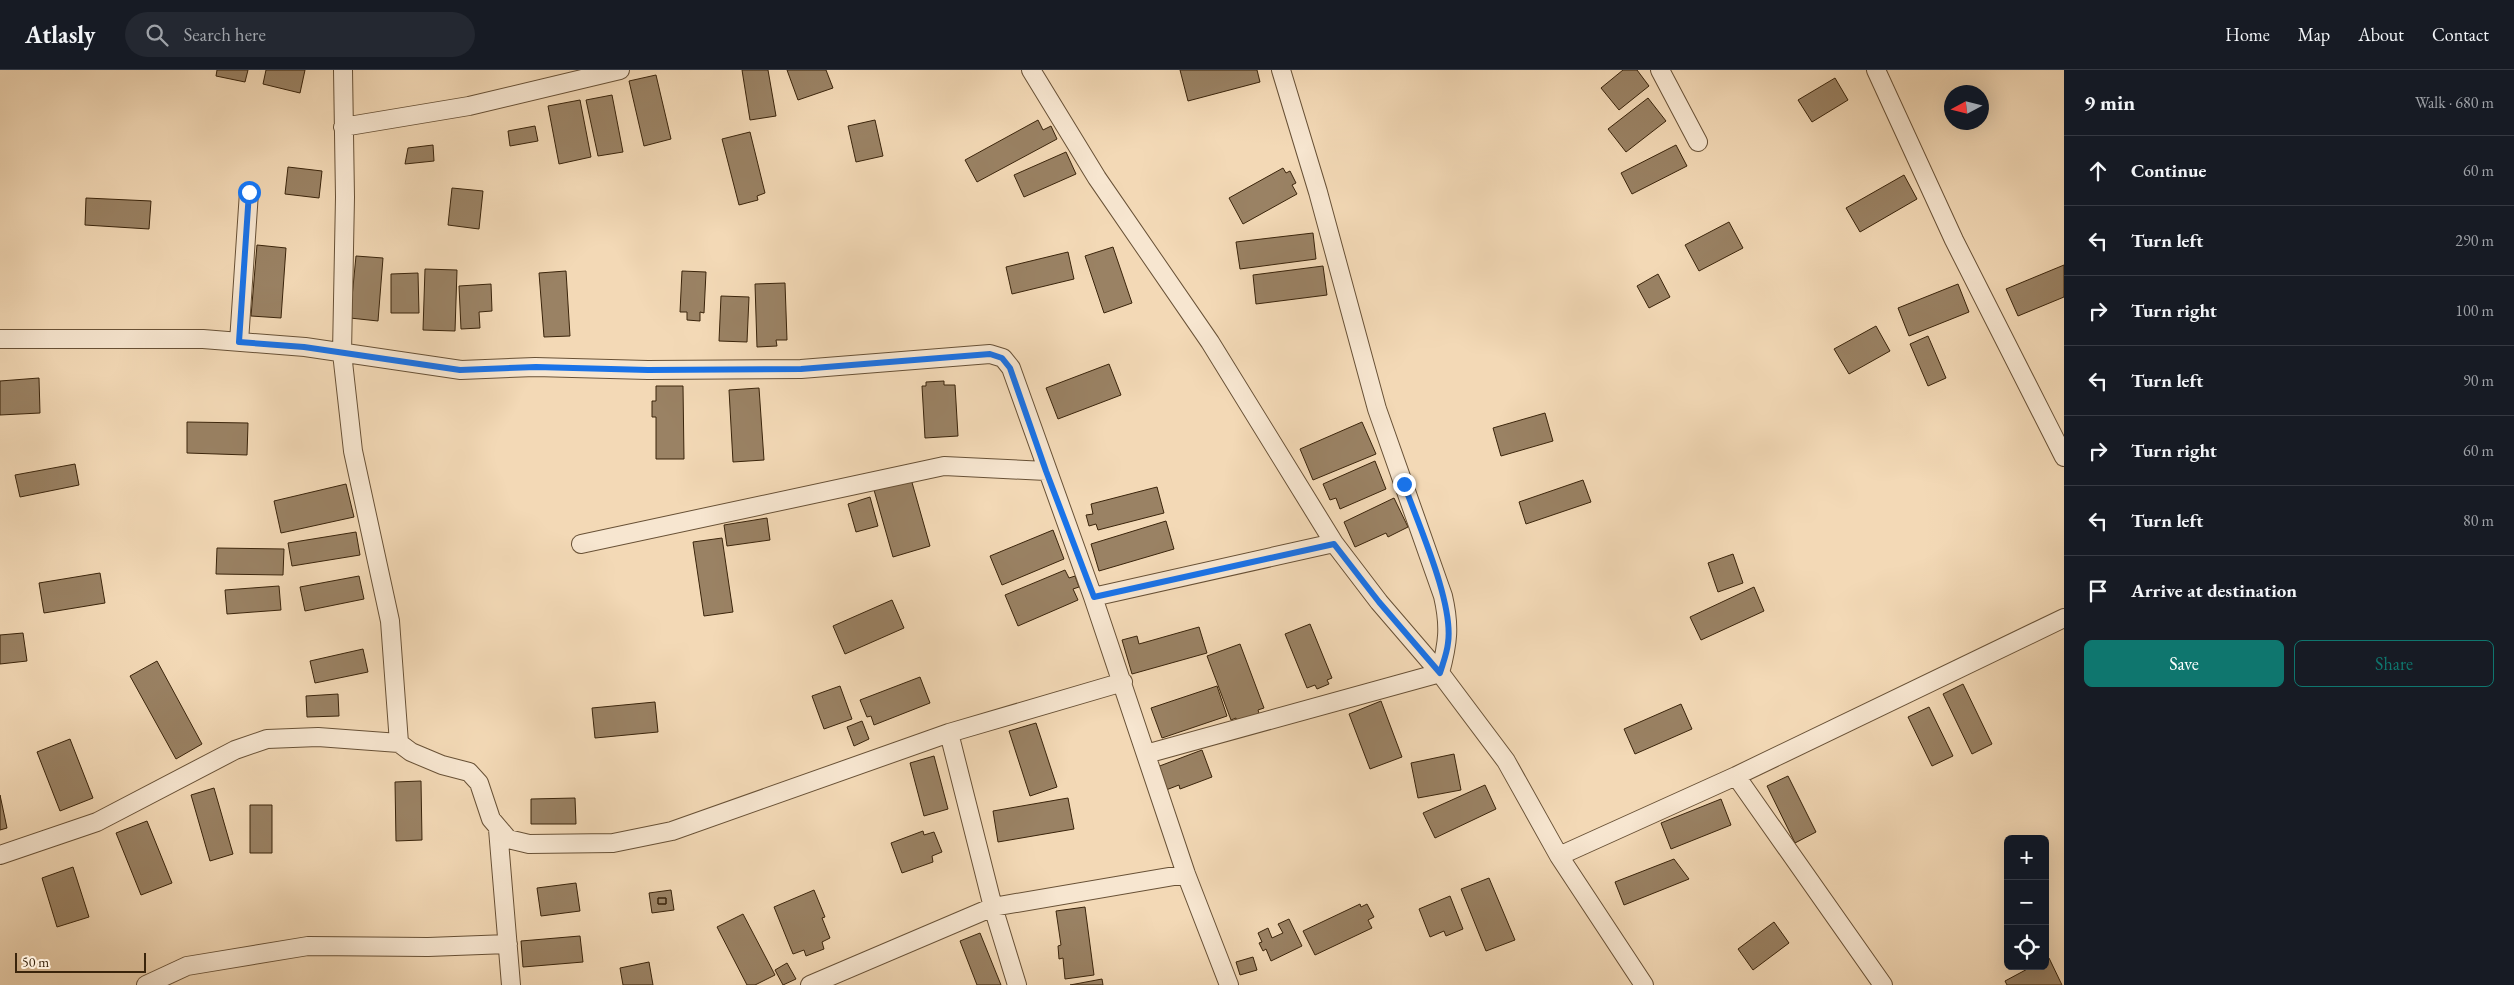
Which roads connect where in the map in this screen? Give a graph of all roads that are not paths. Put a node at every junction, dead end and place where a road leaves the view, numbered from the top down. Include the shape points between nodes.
1 (343, 70) edge
2 (620, 70) edge
3 (1031, 70) edge
4 (1281, 70) edge
5 (1660, 70) edge
6 (1876, 70) edge
7 (343, 127) junction
8 (1698, 142) dead end
9 (249, 192) dead end
10 (0, 339) edge
11 (239, 342) junction
12 (342, 352) junction
13 (2064, 457) edge
14 (1046, 471) junction
15 (581, 544) dead end
16 (1334, 544) junction
17 (1094, 597) junction
18 (2064, 618) edge
19 (1440, 673) junction
20 (1123, 682) junction
21 (949, 733) junction
22 (399, 743) junction
23 (1146, 754) junction
24 (1736, 776) junction
25 (498, 829) junction
26 (0, 855) edge
27 (1560, 856) junction
28 (1186, 874) junction
29 (993, 907) junction
30 (508, 944) junction
31 (146, 985) edge
32 (511, 985) edge
33 (810, 985) edge
34 (1018, 985) edge
35 (1229, 985) edge
36 (1644, 985) edge
37 (1883, 985) edge

1 - 7 street
2 - 7 street via 469,106
3 - 16 street via 1098,178 1210,342
4 - 19 street via 1377,409 1443,596 1448,618 1448,643
5 - 8 street
6 - 13 street via 1954,240
7 - 12 street
9 - 11 street
10 - 11 street via 146,338
11 - 12 street
12 - 14 street via 460,370 536,367 801,369 990,354 1002,358 1010,368
12 - 22 street via 352,450 390,620
14 - 15 street via 944,466
14 - 17 street
16 - 17 street
16 - 19 street
17 - 20 street
18 - 24 street
19 - 23 street
19 - 27 street via 1506,761
20 - 21 street
20 - 23 street
21 - 25 street via 672,832 613,843 529,844 508,838
21 - 29 street
22 - 25 street via 411,752 442,765 469,772 479,783 491,819
22 - 26 street via 318,736 268,739 235,750 96,822
23 - 28 street
24 - 27 street
24 - 37 street
25 - 30 street
27 - 36 street
28 - 29 street
28 - 35 street
29 - 33 street
29 - 34 street
30 - 31 street via 428,948 308,946 187,966
30 - 32 street

